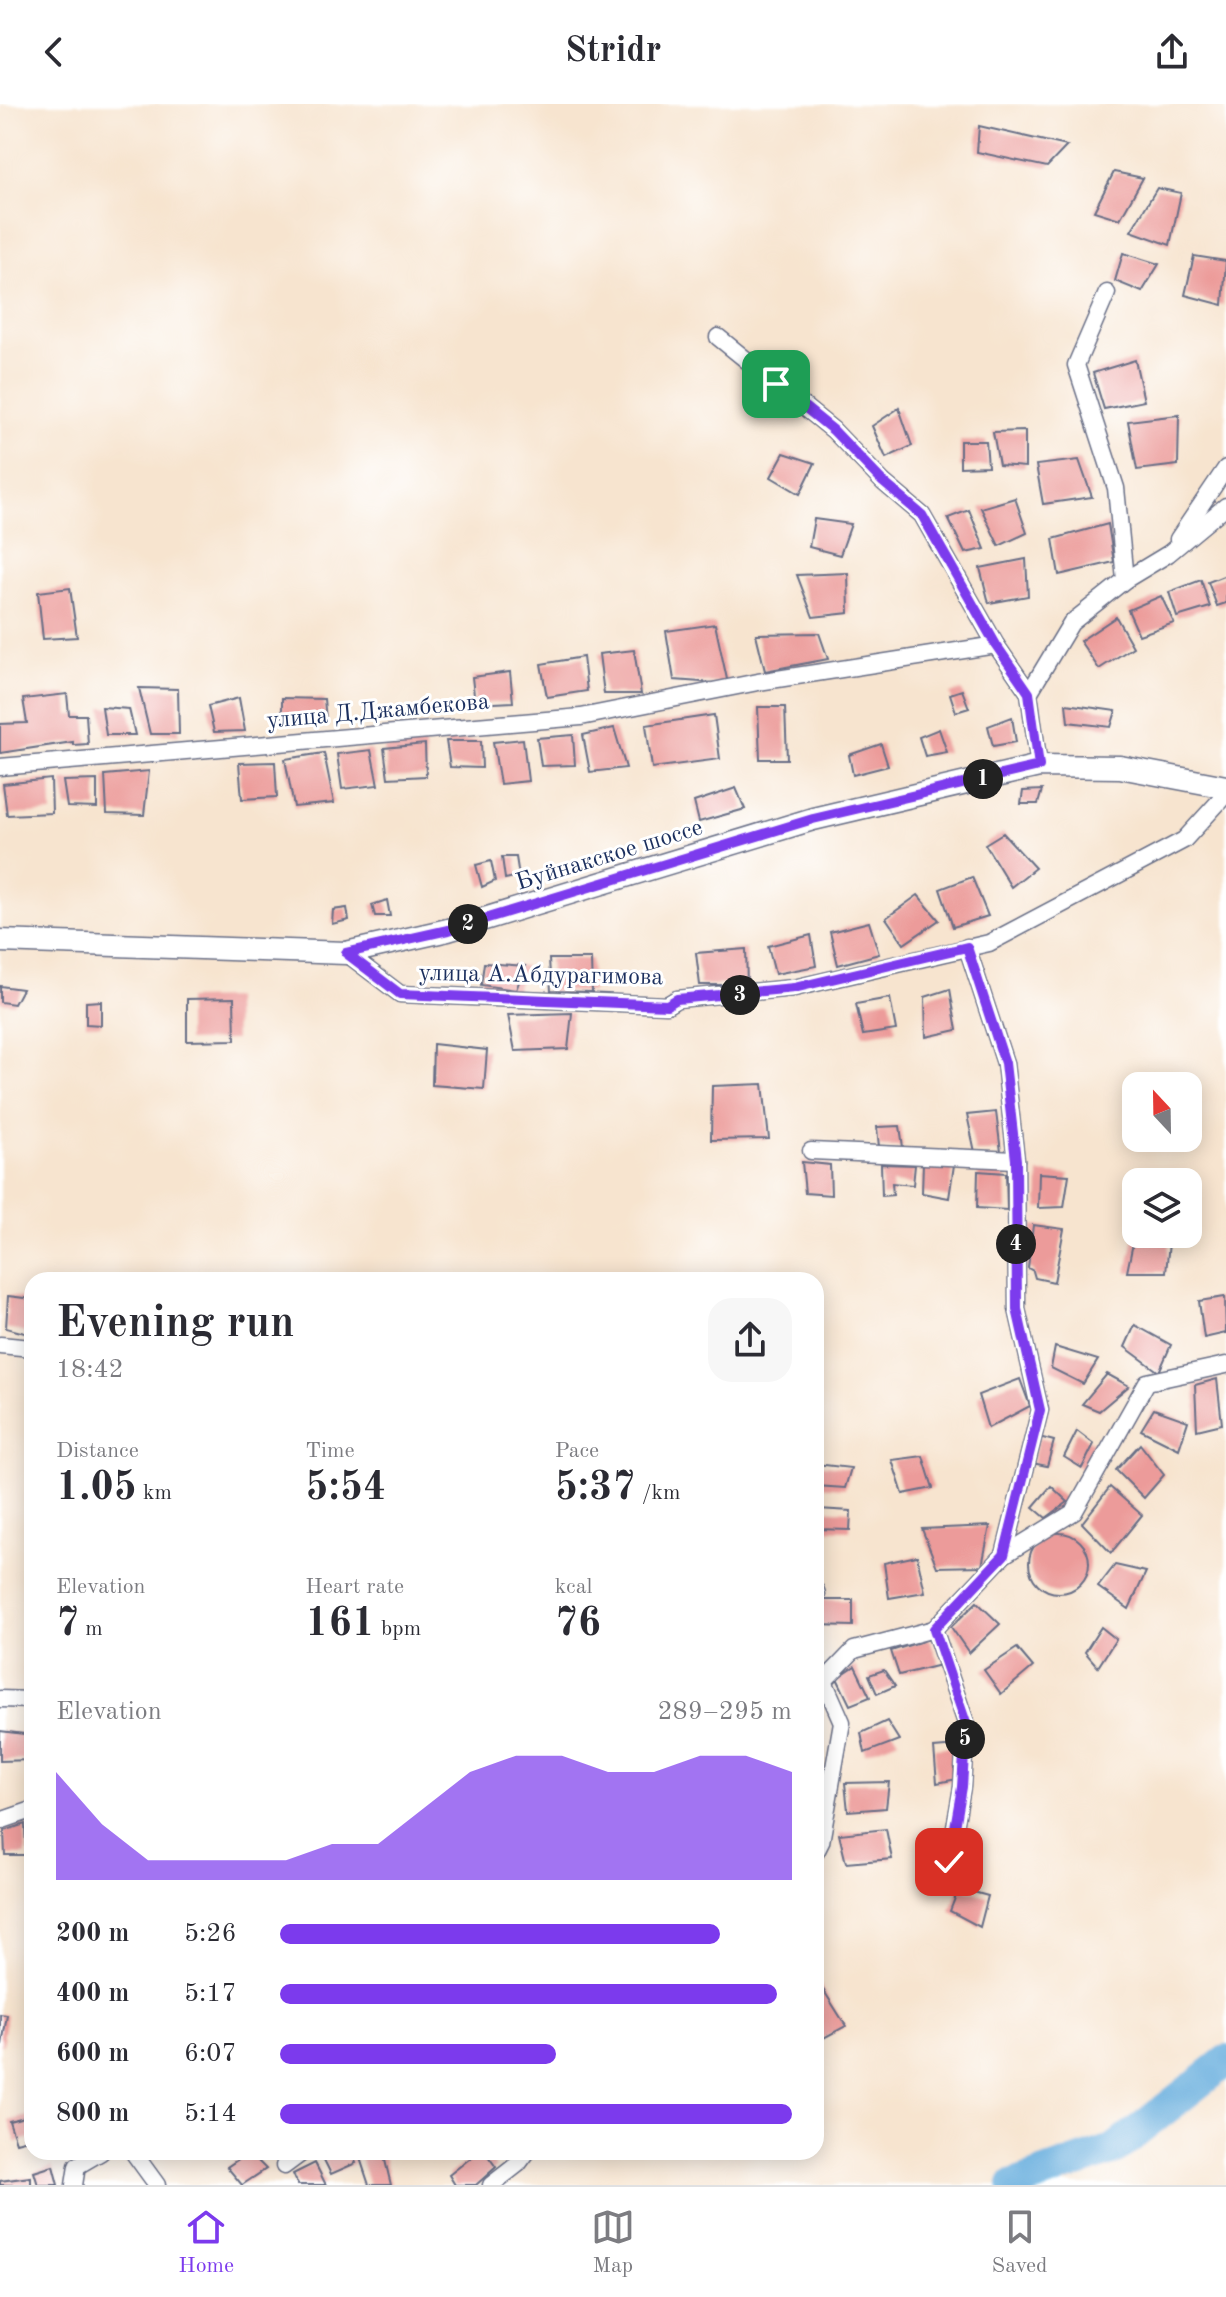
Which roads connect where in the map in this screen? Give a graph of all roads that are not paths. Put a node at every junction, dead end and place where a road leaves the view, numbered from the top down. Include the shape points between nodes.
1 (1107, 293) dead end
2 (718, 337) dead end
3 (1226, 468) edge
4 (1226, 506) edge
5 (1168, 554) junction
6 (1125, 580) junction
7 (996, 645) junction
8 (1029, 693) junction
9 (1039, 766) junction
10 (0, 767) edge
11 (1226, 787) edge
12 (1226, 794) edge
13 (0, 941) edge
14 (967, 947) junction
15 (346, 953) junction
16 (811, 1151) dead end
17 (1016, 1160) junction
18 (0, 1345) edge
19 (24, 1347) edge
20 (1226, 1365) edge
21 (1004, 1555) junction
22 (934, 1629) junction
23 (824, 1678) edge
24 (824, 1689) edge
25 (0, 1699) edge
26 (24, 1700) edge
27 (824, 1812) edge
28 (24, 1813) edge
29 (0, 1821) edge
30 (949, 1862) dead end
31 (87, 2160) edge
32 (139, 2160) edge
33 (292, 2160) edge
34 (521, 2160) edge
35 (284, 2166) dead end
36 (74, 2185) edge
37 (157, 2185) edge
38 (491, 2185) edge

1 - 6 street via 1076,365 1116,488
2 - 7 street via 833,430 922,515
3 - 5 street
4 - 5 street
5 - 6 street
6 - 8 street via 1071,623
7 - 8 street
7 - 10 street, улица Д.Джамбекова via 758,682 581,717
8 - 9 street
9 - 11 main road, Буйнакское шоссе via 1120,767
9 - 15 main road, Буйнакское шоссе via 813,819 448,930
12 - 14 street, улица А.Абдурагимова via 1184,840 989,943
13 - 15 main road, Буйнакское шоссе
14 - 15 street, улица А.Абдурагимова via 794,988 677,999 667,1005 400,994
14 - 17 street via 1005,1063
16 - 17 street
17 - 21 street via 1017,1309 1040,1410
18 - 19 street
20 - 21 street via 1147,1382 1074,1512
21 - 22 street
22 - 23 street via 854,1650
22 - 30 street via 966,1723
24 - 27 street via 842,1722
25 - 26 street
28 - 29 street
31 - 36 street via 77,2166
32 - 37 street
33 - 35 street
34 - 38 street

